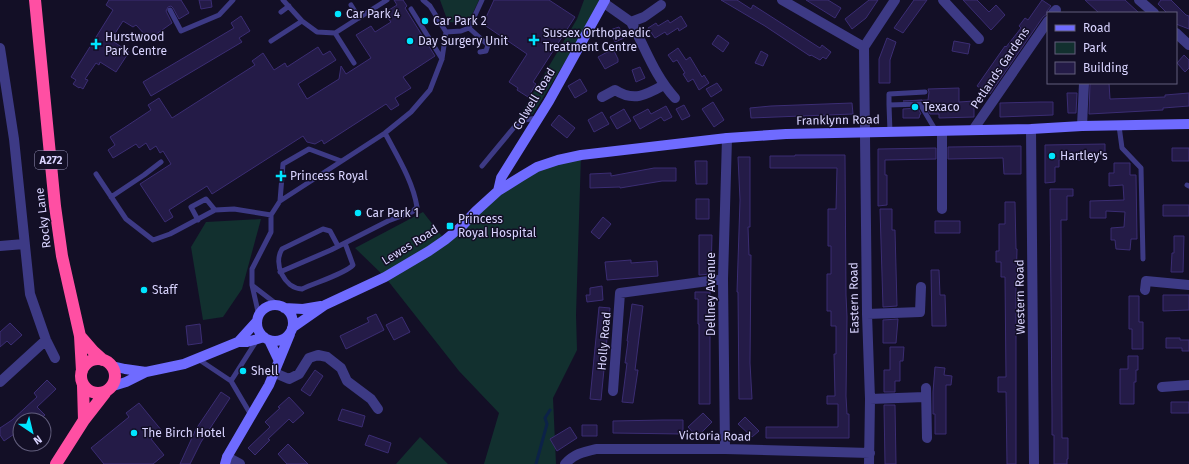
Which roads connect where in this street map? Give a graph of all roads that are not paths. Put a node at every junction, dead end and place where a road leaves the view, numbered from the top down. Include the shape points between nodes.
1 (35, 0) edge
2 (233, 0) edge
3 (284, 0) edge
4 (387, 0) edge
5 (423, 0) edge
6 (482, 0) edge
7 (782, 0) edge
8 (895, 0) edge
9 (943, 0) edge
10 (1139, 0) edge
11 (604, 2) edge
12 (661, 5) dead end
13 (289, 6) junction
14 (351, 6) dead end
15 (411, 9) dead end
16 (170, 10) dead end
17 (281, 12) dead end
18 (1153, 12) edge
19 (359, 18) junction
20 (302, 21) junction
21 (631, 22) junction
22 (1047, 22) edge
23 (469, 28) junction
24 (446, 32) junction
25 (335, 34) junction
26 (1177, 34) edge
27 (979, 39) dead end
28 (271, 40) dead end
29 (1189, 45) edge
30 (864, 47) junction
31 (0, 48) edge
32 (480, 52) dead end
33 (442, 59) junction
34 (354, 63) dead end
35 (1084, 84) edge
36 (664, 86) junction
37 (924, 92) dead end
38 (602, 97) dead end
39 (4, 98) edge
40 (675, 98) dead end
41 (889, 105) junction
42 (538, 118) junction
43 (1189, 124) edge
44 (1082, 126) junction
45 (1119, 126) junction
46 (1031, 129) junction
47 (973, 130) junction
48 (939, 131) junction
49 (865, 132) junction
50 (890, 132) junction
51 (385, 133) junction
52 (726, 138) junction
53 (341, 161) junction
54 (161, 162) dead end
55 (482, 166) dead end
56 (96, 174) dead end
57 (498, 192) junction
58 (111, 197) junction
59 (280, 201) junction
60 (942, 209) dead end
61 (214, 210) junction
62 (272, 215) junction
63 (198, 220) junction
64 (345, 243) junction
65 (24, 244) junction
66 (0, 246) edge
67 (338, 246) junction
68 (1143, 258) dead end
69 (280, 272) junction
70 (724, 280) junction
71 (252, 285) junction
72 (1189, 285) edge
73 (921, 287) dead end
74 (1145, 290) dead end
75 (325, 305) junction
76 (281, 307) junction
77 (867, 314) junction
78 (258, 319) junction
79 (291, 331) junction
80 (80, 336) junction
81 (264, 339) junction
82 (46, 340) junction
83 (238, 342) junction
84 (55, 358) dead end
85 (198, 358) junction
86 (279, 361) junction
87 (108, 363) junction
88 (82, 371) junction
89 (146, 372) junction
90 (275, 373) junction
91 (231, 381) junction
92 (0, 382) edge
93 (1189, 385) edge
94 (83, 386) junction
95 (1162, 387) dead end
96 (109, 389) junction
97 (613, 391) dead end
98 (870, 399) junction
99 (378, 408) dead end
100 (251, 415) junction
101 (84, 420) junction
102 (927, 438) dead end
103 (725, 449) junction
104 (870, 452) junction
105 (226, 461) edge
106 (56, 464) edge
107 (240, 464) edge
108 (565, 464) edge
109 (870, 464) edge
110 (1034, 464) edge

1 - 80 highway, Rocky Lane / A272 via 56,213 62,256
2 - 16 lane via 219,15 181,31
3 - 13 lane
4 - 19 lane
5 - 24 lane via 430,6
6 - 23 lane
7 - 30 street
8 - 30 street
9 - 27 street
10 - 18 street
11 - 21 street
11 - 42 main road, Colwell Road
12 - 21 street via 644,17
13 - 17 lane
13 - 20 lane
14 - 19 lane
15 - 33 lane
19 - 25 lane
20 - 25 lane via 317,32
20 - 28 lane
21 - 36 street
22 - 47 street, Petlands Gardens
23 - 24 lane
23 - 32 lane via 488,45 486,50
24 - 33 lane
25 - 34 lane
26 - 29 street
30 - 49 street, Eastern Road
31 - 39 street
33 - 51 lane via 430,90 412,112
35 - 44 street
36 - 38 street via 645,96 630,97 615,90
36 - 40 street
37 - 41 lane via 889,94
39 - 65 street via 14,139
41 - 48 lane via 920,104
41 - 50 lane
42 - 55 lane via 524,120 516,125
42 - 57 main road, Colwell Road via 501,178
43 - 45 main road, Franklynn Road
44 - 45 main road, Franklynn Road
44 - 46 main road, Franklynn Road
45 - 68 lane via 1122,148 1141,168
46 - 47 main road, Franklynn Road
46 - 110 street, Western Road
47 - 48 main road, Franklynn Road
48 - 50 main road, Franklynn Road
48 - 60 street
49 - 50 main road, Franklynn Road
49 - 52 main road, Franklynn Road
49 - 77 street, Eastern Road
51 - 53 lane
51 - 64 lane via 407,175 417,207 412,212
52 - 57 main road, Franklynn Road via 558,160 537,167
52 - 70 street, Dellney Avenue
53 - 59 lane
53 - 59 lane via 309,149 283,164
54 - 58 lane
56 - 58 lane
57 - 75 main road, Lewes Road via 456,231 429,251 385,277
58 - 63 lane via 126,219 153,240
59 - 62 lane
61 - 62 lane via 234,209
61 - 63 lane
61 - 63 lane via 206,199 191,207
62 - 71 lane via 271,232 252,269
64 - 67 lane
64 - 69 lane via 353,265 342,273 296,289
65 - 66 street
65 - 82 street via 30,294
67 - 69 lane
67 - 69 lane via 330,231 323,229 282,249 278,265
70 - 97 street, Holly Road via 620,293
70 - 103 street, Dellney Avenue
71 - 76 lane
71 - 78 lane
72 - 74 street via 1146,281
73 - 77 street via 920,312
75 - 76 main road, Lewes Road via 303,309
75 - 79 main road, Lewes Road
76 - 78 main road via 267,308
76 - 79 main road via 292,317
77 - 98 street, Eastern Road
78 - 81 main road via 258,327
78 - 83 main road
79 - 81 main road via 280,340
79 - 86 main road
80 - 87 highway, Rocky Lane / A272
80 - 88 highway, Rocky Lane / A272
81 - 83 main road
81 - 86 main road
81 - 91 lane
82 - 84 street
82 - 92 street
83 - 85 main road
85 - 89 main road via 184,364
85 - 91 lane
86 - 90 main road
87 - 88 highway via 95,359
87 - 89 main road
87 - 96 highway via 116,375
88 - 94 highway
89 - 96 main road
90 - 99 street via 289,379 299,374 309,358 318,355 327,357 341,368 347,381 371,399
90 - 100 main road
91 - 100 lane
93 - 95 street
94 - 96 highway via 95,394
94 - 101 highway
96 - 101 highway
98 - 102 street via 926,393
98 - 104 street, Eastern Road
100 - 105 main road
101 - 106 highway
103 - 104 street, Victoria Road
103 - 108 street, Victoria Road via 596,449 581,452
104 - 109 street, Eastern Road
105 - 107 street

